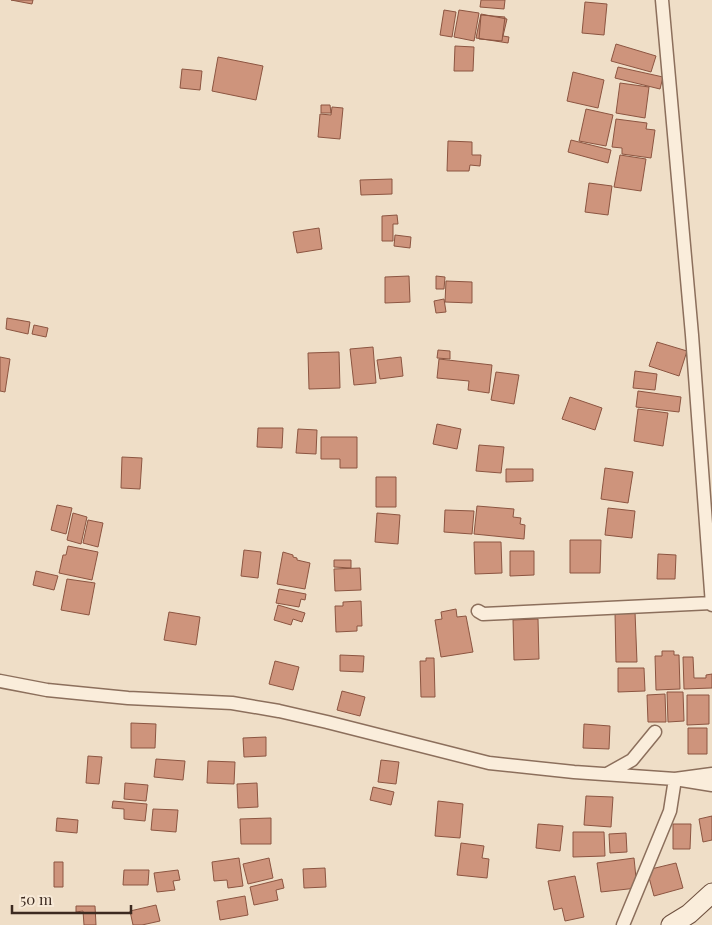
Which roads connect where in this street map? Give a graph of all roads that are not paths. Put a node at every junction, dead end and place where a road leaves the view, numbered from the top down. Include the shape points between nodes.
1 (662, 0) edge
2 (712, 604) edge
3 (478, 611) dead end
4 (0, 681) edge
5 (655, 732) dead end
6 (606, 774) junction
7 (712, 774) edge
8 (675, 779) junction
9 (712, 785) edge
10 (712, 893) edge
11 (623, 925) edge
12 (671, 925) edge

1 - 2 street
2 - 3 street via 483,614
4 - 6 street via 47,690 128,698 232,703 280,711 489,763
5 - 6 street via 632,760
6 - 8 street
7 - 8 street
8 - 9 street
8 - 11 street via 670,811
10 - 12 street

